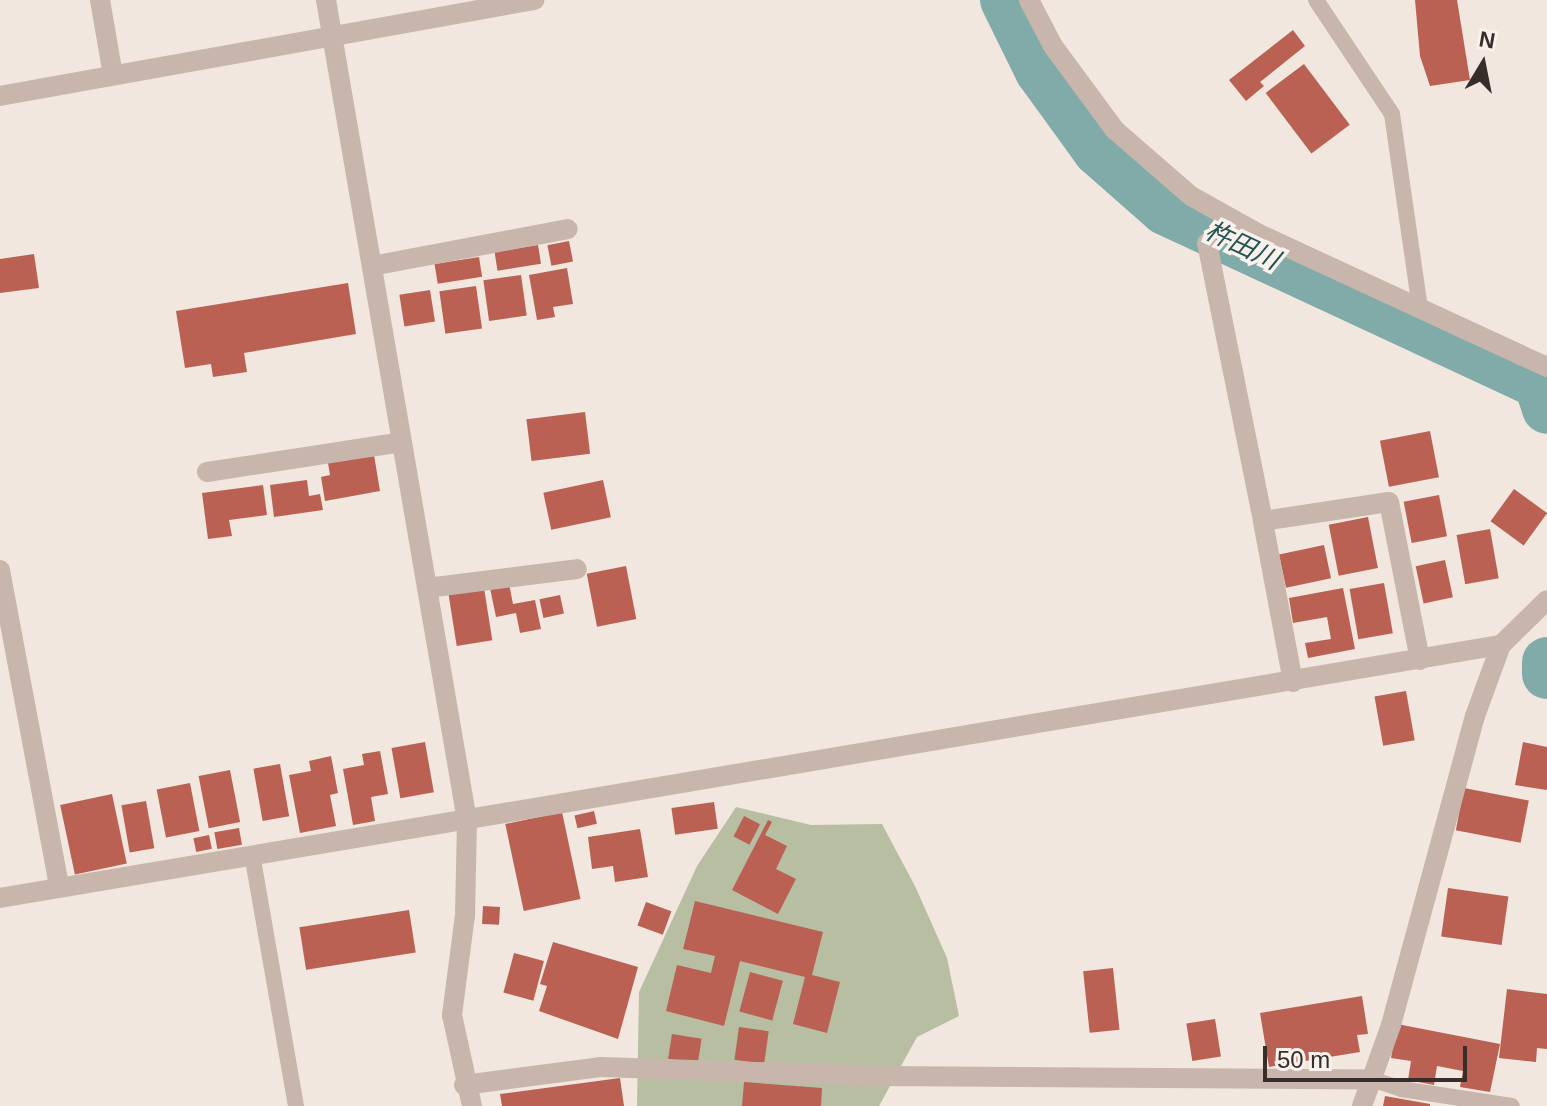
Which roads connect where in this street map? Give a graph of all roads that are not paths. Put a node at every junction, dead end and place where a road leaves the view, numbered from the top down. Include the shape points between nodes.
1 (100, 0) edge
2 (326, 0) edge
3 (534, 0) edge
4 (1029, 0) edge
5 (1316, 0) edge
6 (332, 34) junction
7 (113, 75) junction
8 (0, 96) edge
9 (568, 229) dead end
10 (1207, 243) dead end
11 (372, 266) junction
12 (1420, 308) junction
13 (1547, 367) edge
14 (402, 442) junction
15 (207, 472) dead end
16 (1263, 521) junction
17 (577, 569) dead end
18 (0, 570) edge
19 (427, 588) junction
20 (1547, 600) edge
21 (1501, 645) junction
22 (1420, 660) junction
23 (1293, 682) junction
24 (467, 821) junction
25 (252, 854) junction
26 (59, 885) junction
27 (0, 898) edge
28 (1371, 1079) junction
29 (464, 1085) junction
30 (296, 1106) edge
31 (472, 1106) edge
32 (1362, 1106) edge
33 (1512, 1106) edge

1 - 7 street
2 - 6 street
3 - 6 street
4 - 12 street via 1053,46 1115,130 1191,196 1259,234
5 - 12 lane via 1392,114
6 - 7 street
6 - 11 street
7 - 8 street
9 - 11 street
10 - 16 street
11 - 14 street
12 - 13 street
14 - 15 street
14 - 19 street
16 - 22 street via 1389,502
16 - 23 street
17 - 19 street
18 - 26 street
19 - 24 street
20 - 21 street
21 - 22 street
21 - 28 street via 1475,716 1391,1025
22 - 23 street
23 - 24 street
24 - 25 street
24 - 29 street via 465,915 452,1015
25 - 26 street
25 - 30 lane
26 - 27 street
28 - 29 street via 880,1076 600,1067
28 - 32 street
28 - 33 lane via 1401,1089
29 - 31 street

